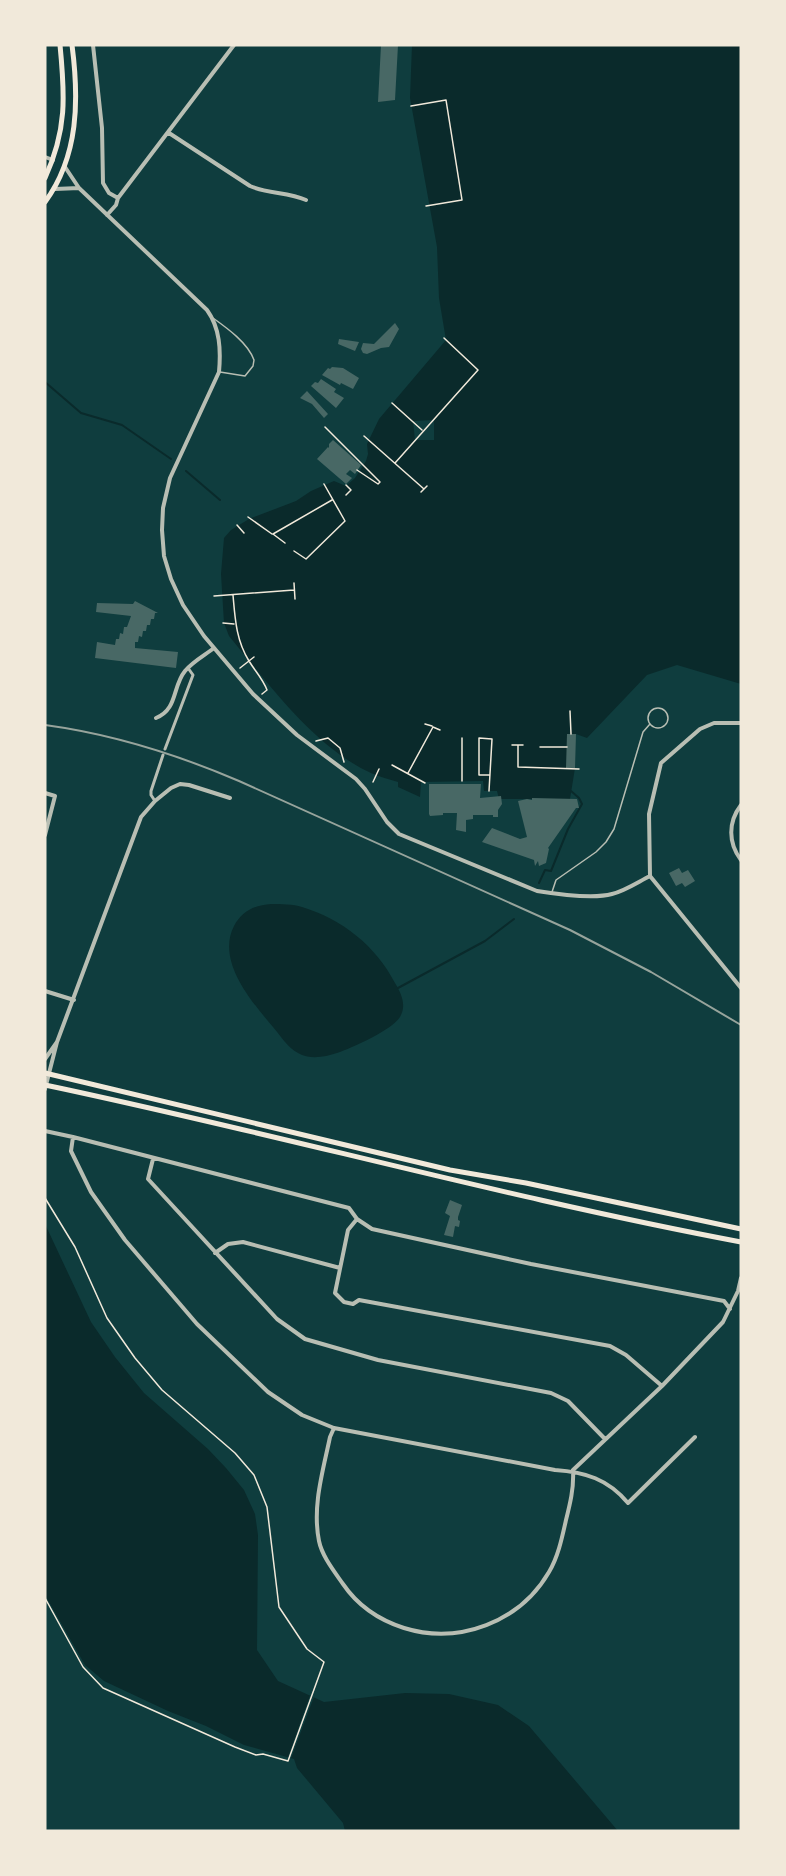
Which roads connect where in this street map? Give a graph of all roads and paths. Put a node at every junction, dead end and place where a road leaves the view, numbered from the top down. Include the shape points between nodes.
1 (60, 45) edge
2 (72, 45) edge
3 (93, 45) edge
4 (234, 45) edge
5 (411, 106) dead end
6 (169, 133) junction
7 (45, 157) edge
8 (53, 160) junction
9 (65, 167) junction
10 (45, 178) edge
11 (79, 188) junction
12 (55, 189) junction
13 (118, 198) junction
14 (306, 200) dead end
15 (45, 202) edge
16 (426, 207) dead end
17 (107, 215) junction
18 (212, 317) junction
19 (444, 338) dead end
20 (219, 372) junction
21 (392, 403) dead end
22 (325, 427) dead end
23 (423, 431) junction
24 (364, 436) dead end
25 (395, 463) junction
26 (357, 470) dead end
27 (324, 484) dead end
28 (346, 485) dead end
29 (421, 492) dead end
30 (346, 495) dead end
31 (332, 500) junction
32 (248, 517) dead end
33 (237, 525) dead end
34 (244, 533) dead end
35 (273, 534) junction
36 (285, 543) dead end
37 (294, 551) dead end
38 (294, 583) dead end
39 (294, 590) junction
40 (233, 595) junction
41 (214, 596) dead end
42 (295, 599) dead end
43 (223, 623) dead end
44 (236, 624) junction
45 (214, 648) junction
46 (254, 657) dead end
47 (249, 661) junction
48 (188, 668) junction
49 (239, 669) dead end
50 (262, 694) dead end
51 (570, 711) dead end
52 (156, 718) dead end
53 (741, 723) edge
54 (425, 724) dead end
55 (650, 724) junction
56 (433, 727) junction
57 (440, 730) dead end
58 (571, 734) dead end
59 (462, 738) dead end
60 (316, 741) dead end
61 (512, 745) dead end
62 (518, 745) junction
63 (523, 746) dead end
64 (540, 747) dead end
65 (567, 747) dead end
66 (165, 749) dead end
67 (163, 755) dead end
68 (344, 762) dead end
69 (392, 765) dead end
70 (379, 769) dead end
71 (579, 769) dead end
72 (408, 773) junction
73 (490, 775) dead end
74 (462, 781) dead end
75 (373, 782) dead end
76 (425, 783) dead end
77 (489, 791) dead end
78 (45, 793) edge
79 (230, 798) dead end
80 (155, 801) junction
81 (741, 805) edge
82 (45, 835) edge
83 (741, 860) edge
84 (650, 876) junction
85 (552, 893) junction
86 (741, 988) edge
87 (45, 991) edge
88 (74, 1000) junction
89 (57, 1042) junction
90 (45, 1059) edge
91 (48, 1073) edge
92 (46, 1086) edge
93 (45, 1131) edge
94 (73, 1137) junction
95 (153, 1159) junction
96 (45, 1198) edge
97 (357, 1219) junction
98 (741, 1229) edge
99 (741, 1242) edge
100 (215, 1253) junction
101 (340, 1268) junction
102 (741, 1278) edge
103 (730, 1309) junction
104 (662, 1386) junction
105 (334, 1428) junction
106 (695, 1437) dead end
107 (605, 1439) junction
108 (573, 1471) junction
109 (45, 1598) edge

1 - 8 main road via 63,123
2 - 9 main road via 76,121
3 - 13 street via 101,111 103,183
4 - 6 street
5 - 16 path via 446,100 462,200
6 - 13 street
6 - 14 street via 250,186
7 - 8 street
8 - 10 main road
9 - 11 street
9 - 12 main road
11 - 12 street
11 - 17 street
12 - 15 main road
13 - 17 street
17 - 18 street
18 - 20 street via 221,354
18 - 20 lane via 240,341 254,360 245,376
19 - 23 path via 478,370
20 - 45 street via 170,478 162,522 164,556 173,585
21 - 23 path
22 - 26 path via 380,482
23 - 25 path
24 - 25 path
25 - 29 path via 426,488
27 - 31 path
28 - 30 path via 351,490
31 - 35 path
31 - 37 path via 345,521 306,559
32 - 35 path
33 - 34 path
35 - 36 path
38 - 39 path
39 - 40 path
39 - 42 path
40 - 41 path
40 - 44 path
43 - 44 path
44 - 47 path via 238,640
45 - 48 street
45 - 85 street via 281,721 361,784 399,834 537,891
46 - 47 path
47 - 49 path
47 - 50 path via 267,690
48 - 52 street via 170,708
48 - 66 street via 193,675
51 - 58 path
53 - 84 street via 714,723 699,729 661,763 649,814
54 - 56 path
55 - 55 lane via 658,728 664,725 666,712 660,708 652,710
55 - 85 lane via 643,732 614,829 606,843 556,880
56 - 57 path
56 - 72 path
59 - 74 path
60 - 68 path via 328,738 340,748
61 - 62 path
62 - 63 path
62 - 71 path via 518,767
64 - 65 path
67 - 80 street via 151,791
69 - 72 path
70 - 75 path
72 - 76 path
73 - 77 path via 479,775 479,738 492,739 490,781
78 - 82 street via 55,796
79 - 80 street via 184,784
80 - 88 street via 138,822
81 - 83 street via 730,831 733,848
84 - 85 street via 610,895
84 - 86 street
87 - 88 street
88 - 89 street
89 - 90 street
89 - 91 street
91 - 92 street
91 - 98 main road via 428,1165
92 - 99 main road via 449,1180
93 - 94 street
94 - 95 street
94 - 105 street via 71,1151 91,1192 124,1240 183,1308 268,1392 302,1415
95 - 97 street via 349,1208
95 - 100 street via 148,1179
96 - 109 path via 75,1247 107,1318 135,1358 162,1390 235,1453 254,1475 267,1507 279,1607 307,1648 324,1662 288,1761 235,1747 103,1688 83,1667
97 - 101 street via 348,1230
97 - 103 street via 372,1229 724,1301
100 - 101 street via 228,1244 243,1242
100 - 107 street via 277,1319 305,1339 378,1360 551,1393 568,1401
101 - 104 street via 335,1293 344,1302 353,1304 359,1300 610,1346
102 - 103 street
103 - 104 street via 723,1322
104 - 107 street
105 - 108 street
105 - 108 street via 316,1512 323,1552 347,1591 370,1612 390,1624 426,1634 482,1627 513,1612 531,1596 555,1561
106 - 108 street via 628,1503 617,1490
107 - 108 street

